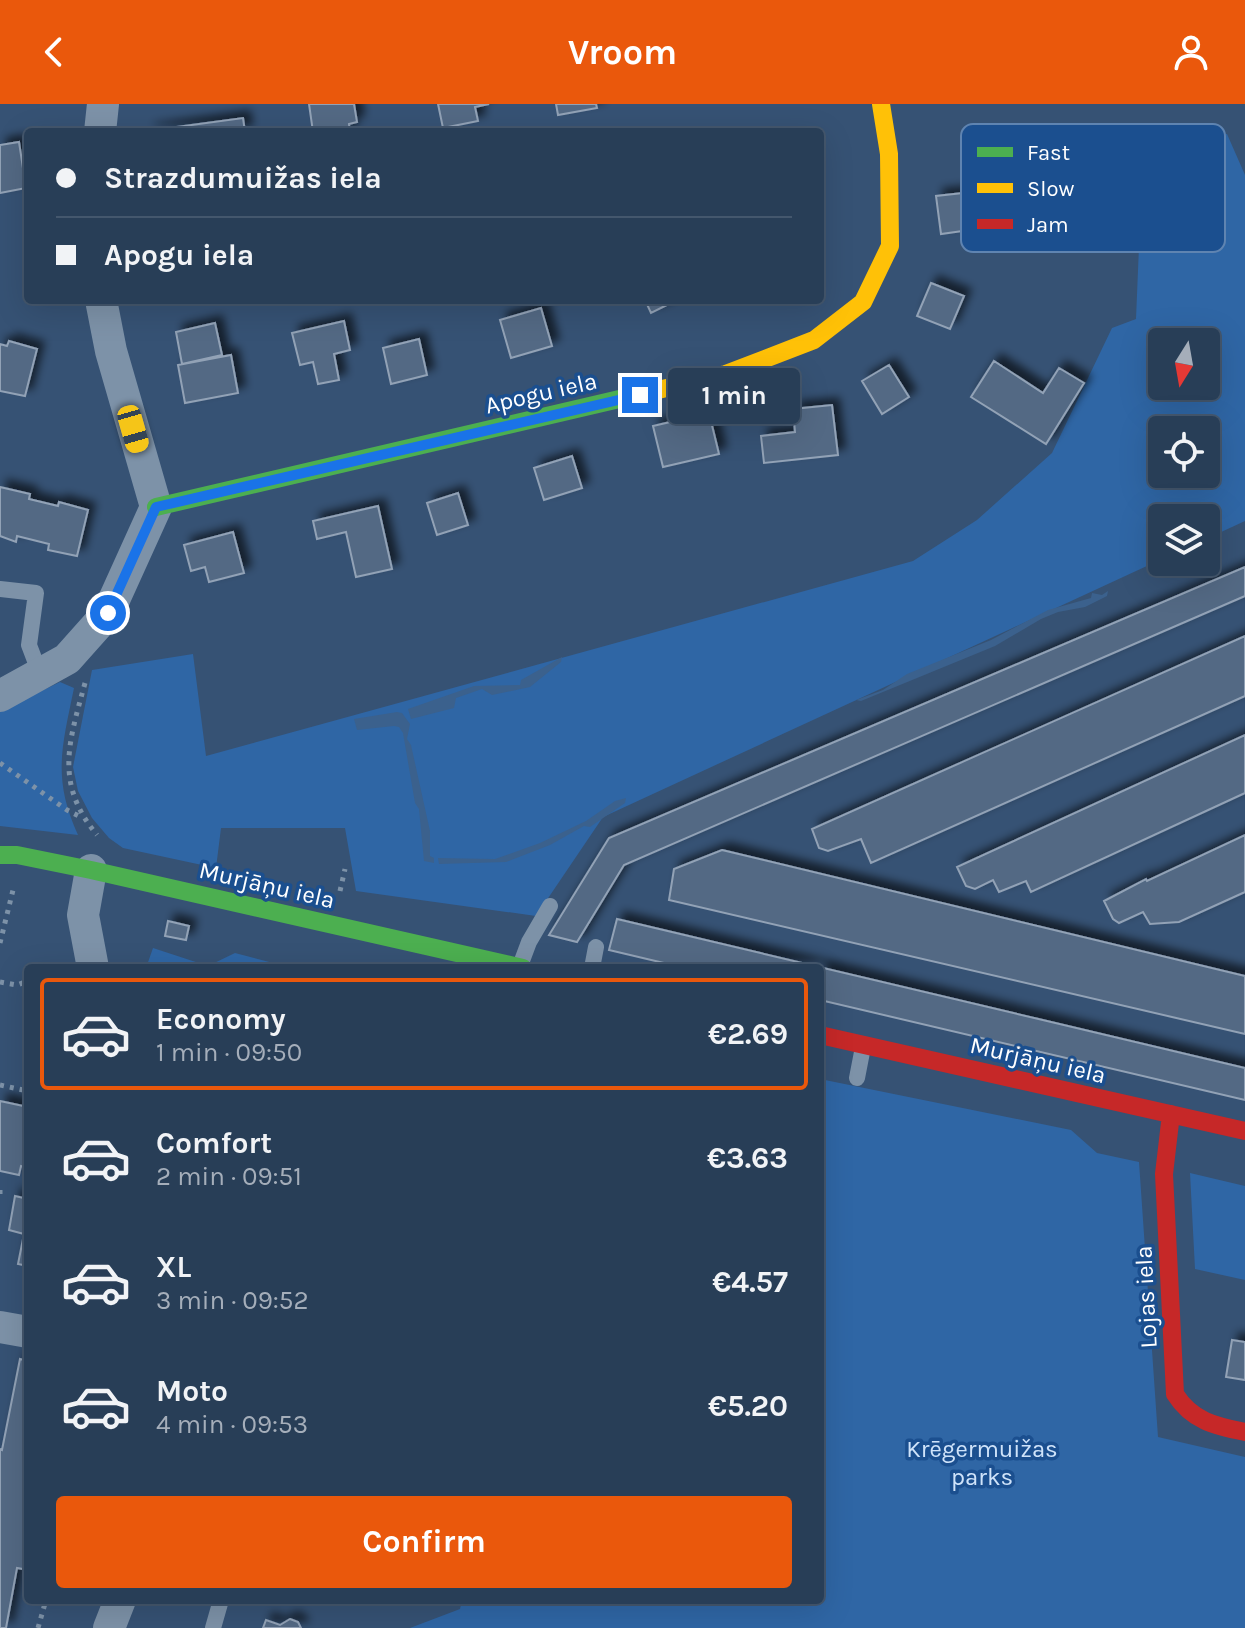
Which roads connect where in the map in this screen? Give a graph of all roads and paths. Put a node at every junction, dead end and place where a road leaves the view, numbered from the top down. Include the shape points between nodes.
1 (103, 104) edge
2 (881, 104) edge
3 (100, 128) edge
4 (102, 304) edge
5 (156, 507) junction
6 (0, 589) edge
7 (91, 634) junction
8 (40, 674) junction
9 (0, 696) edge
10 (0, 763) edge
11 (82, 817) junction
12 (0, 855) edge
13 (96, 856) junction
14 (345, 869) dead end
15 (14, 885) dead end
16 (338, 900) dead end
17 (550, 906) dead end
18 (0, 943) edge
19 (596, 947) dead end
20 (451, 960) edge
21 (92, 964) edge
22 (486, 964) edge
23 (522, 964) edge
24 (593, 964) edge
25 (0, 982) edge
26 (24, 982) edge
27 (824, 1036) edge
28 (864, 1045) junction
29 (857, 1078) dead end
30 (0, 1085) edge
31 (24, 1090) edge
32 (1171, 1114) junction
33 (1245, 1131) edge
34 (0, 1327) edge
35 (24, 1331) edge
36 (1245, 1432) edge
37 (45, 1604) edge
38 (118, 1604) edge
39 (220, 1604) edge
40 (38, 1628) edge
41 (109, 1628) edge
42 (213, 1628) edge

1 - 3 street
2 - 5 street, Apogu iela via 889,154 890,246 863,302 814,340 726,374
4 - 5 street
5 - 7 street via 108,613
6 - 8 lane via 36,593 29,645
7 - 8 street via 67,659
7 - 11 path via 87,677 68,750 72,795
8 - 9 street
10 - 11 path
11 - 13 path
12 - 13 street, Murjāņu iela
13 - 20 street, Murjāņu iela via 187,898
13 - 21 street via 83,915
14 - 16 path
15 - 18 path
17 - 23 lane
19 - 24 lane
20 - 22 street, Murjāņu iela
25 - 26 path
27 - 28 street, Murjāņu iela
28 - 29 lane
28 - 32 street, Murjāņu iela
30 - 31 path
32 - 33 street, Murjāņu iela
32 - 36 street, Lojas iela via 1164,1174 1175,1394 1199,1422
34 - 35 street
37 - 40 path
38 - 41 street
39 - 42 lane

